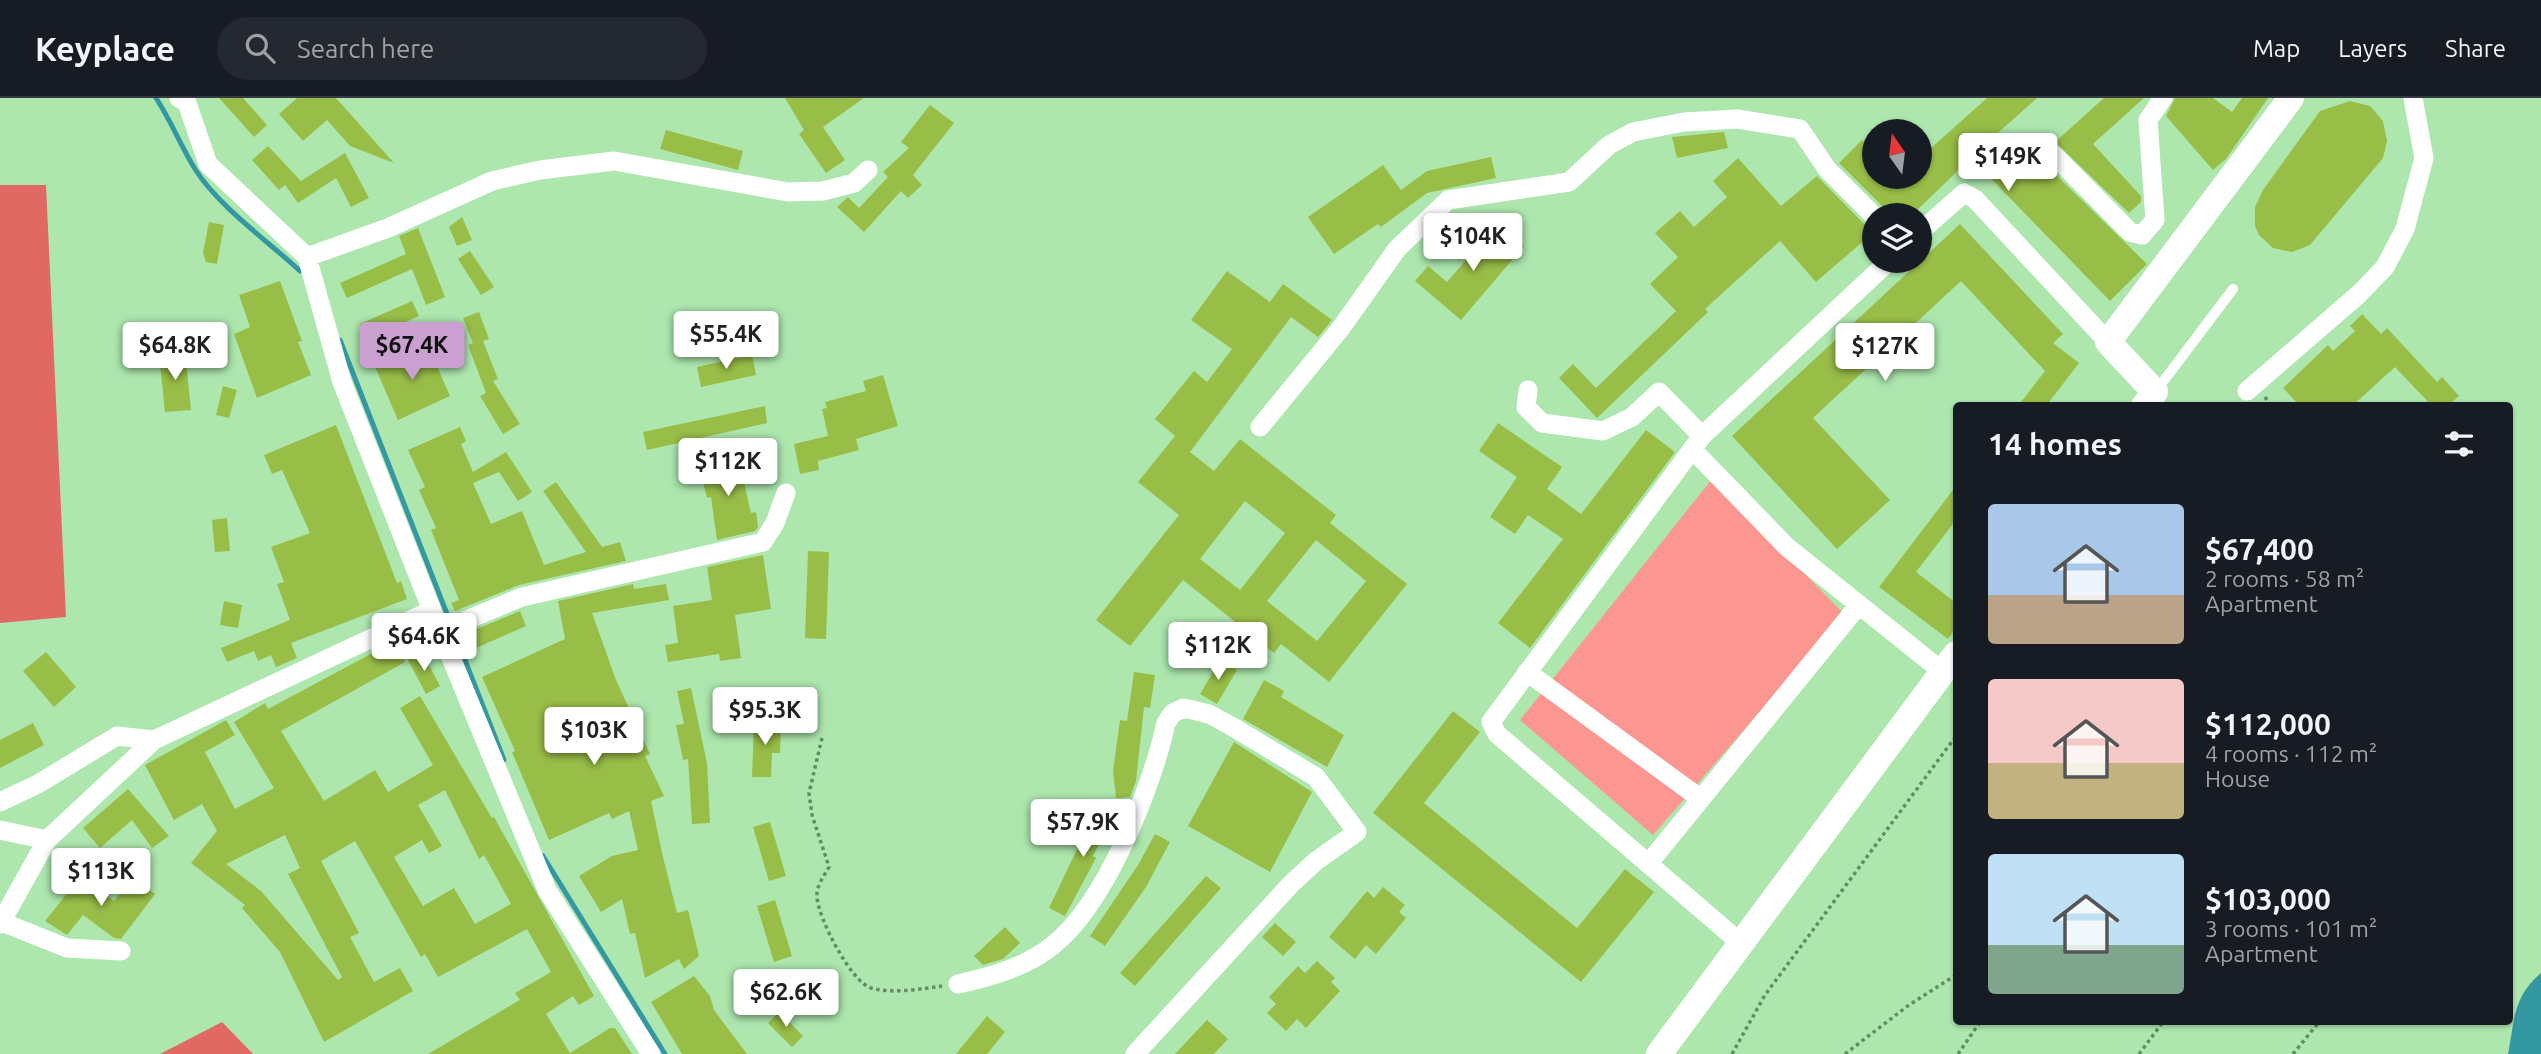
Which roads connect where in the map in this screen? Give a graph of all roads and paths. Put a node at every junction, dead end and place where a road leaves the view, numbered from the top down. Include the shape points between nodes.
1 (2162, 98) edge
2 (2291, 98) edge
3 (2413, 98) edge
4 (185, 100) edge
5 (2053, 154) dead end
6 (868, 170) dead end
7 (1862, 204) edge
8 (1932, 221) edge
9 (307, 257) junction
10 (1876, 273) edge
11 (2233, 289) dead end
12 (2108, 342) junction
13 (1528, 390) dead end
14 (2248, 391) dead end
15 (2150, 399) edge
16 (1260, 427) dead end
17 (1698, 443) junction
18 (786, 493) dead end
19 (1858, 606) junction
20 (432, 610) junction
21 (440, 631) junction
22 (1950, 663) edge
23 (1527, 672) junction
24 (822, 738) dead end
25 (154, 740) junction
26 (1953, 740) edge
27 (1701, 799) junction
28 (0, 802) edge
29 (0, 830) edge
30 (47, 840) junction
31 (1648, 864) junction
32 (1, 923) edge
33 (1743, 944) junction
34 (121, 950) dead end
35 (1953, 977) edge
36 (958, 984) joint
37 (1978, 1025) edge
38 (2161, 1025) edge
39 (2317, 1025) edge
40 (651, 1054) edge
41 (1135, 1054) edge
42 (1659, 1054) edge
43 (1732, 1054) edge
44 (1845, 1054) edge
45 (1958, 1054) edge
46 (2139, 1054) edge
47 (2293, 1054) edge

1 - 5 street via 2148,120 2155,220 2142,235 2130,232
2 - 12 street
3 - 14 street via 2424,158 2405,229 2385,267
4 - 9 street via 208,164
6 - 9 street via 854,183 822,191 788,192 614,161 540,170 492,181 388,228
7 - 16 street via 1827,170 1800,129 1737,119 1684,122 1633,132 1609,145 1570,182 1448,200 1397,250
8 - 12 street via 1964,193 1975,199
9 - 20 street via 342,382
10 - 17 street
11 - 15 lane
12 - 15 street
13 - 17 street via 1526,407 1542,423 1603,431 1632,417 1659,392
17 - 19 street via 1787,547
17 - 23 street
18 - 21 street via 762,542 522,597
19 - 22 street
19 - 27 street
20 - 21 street
20 - 25 street
21 - 40 street via 547,890
22 - 33 street
23 - 27 street
23 - 31 street via 1492,722 1497,734
24 - 36 path via 809,793 829,867 817,897 835,944 852,973 869,988
25 - 28 street via 117,736
25 - 30 street
26 - 43 path via 1765,995
27 - 31 street
29 - 30 street
30 - 32 street
31 - 33 street
32 - 34 street via 67,947
33 - 42 street
35 - 44 path
36 - 41 street via 1030,960 1054,945 1102,884 1121,848 1145,797 1166,723 1184,708 1209,714 1316,777 1357,832 1291,884
37 - 45 path
38 - 46 path
39 - 47 path

